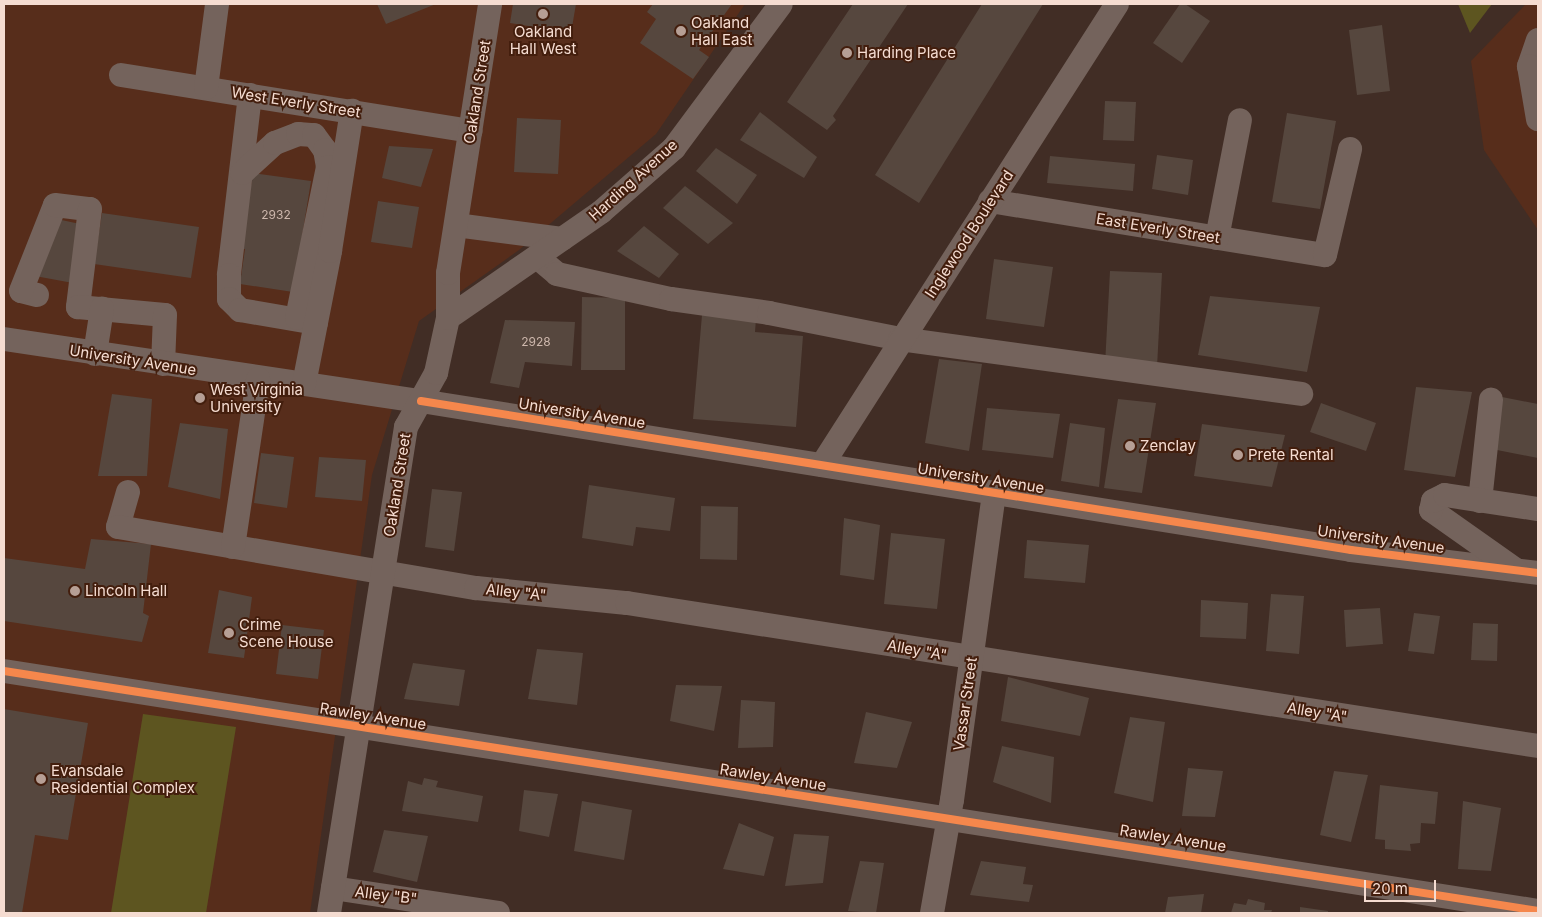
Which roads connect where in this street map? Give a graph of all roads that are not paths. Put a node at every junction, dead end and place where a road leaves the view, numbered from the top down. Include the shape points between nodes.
1 (218, 4) edge
2 (490, 4) edge
3 (782, 4) edge
4 (1117, 4) edge
5 (1538, 40) edge
6 (121, 75) dead end
7 (206, 88) junction
8 (250, 95) junction
9 (352, 111) junction
10 (1538, 119) edge
11 (1240, 120) dead end
12 (470, 130) junction
13 (1350, 149) dead end
14 (242, 173) junction
15 (990, 202) junction
16 (456, 225) junction
17 (1217, 238) junction
18 (562, 239) junction
19 (537, 257) junction
20 (37, 295) dead end
21 (102, 309) junction
22 (448, 318) junction
23 (307, 320) junction
24 (4, 338) edge
25 (900, 338) junction
26 (95, 354) junction
27 (163, 364) junction
28 (258, 379) junction
29 (304, 384) junction
30 (1302, 394) dead end
31 (1491, 400) dead end
32 (421, 401) junction
33 (822, 465) junction
34 (128, 492) dead end
35 (994, 494) junction
36 (1480, 501) junction
37 (1538, 509) edge
38 (234, 547) junction
39 (383, 572) junction
40 (1528, 572) edge
41 (971, 659) junction
42 (4, 672) edge
43 (358, 728) junction
44 (1538, 746) edge
45 (948, 818) junction
46 (333, 888) junction
47 (1538, 911) edge
48 (329, 913) edge
49 (498, 913) edge
50 (932, 913) edge

1 - 7 street
2 - 12 street, Oakland Street
3 - 18 street, Harding Avenue via 674,148 601,212
4 - 15 street, Inglewood Boulevard
5 - 10 street via 1529,66
6 - 7 street, West Everly Street
7 - 8 street, West Everly Street
8 - 9 street, West Everly Street
8 - 14 street
9 - 12 street, West Everly Street
9 - 23 street
11 - 17 street
12 - 16 street, Oakland Street
13 - 17 street, East Everly Street via 1325,255
14 - 23 street via 229,299 240,310
14 - 23 street via 274,143 298,134 314,135 325,150 328,167
15 - 17 street, East Everly Street
15 - 25 street, Inglewood Boulevard
16 - 18 street
16 - 22 street, Oakland Street via 448,273
18 - 19 street, Harding Avenue
19 - 22 street, Harding Avenue
19 - 25 street via 557,274 594,283
20 - 21 street via 21,291 55,205 90,209 78,307
21 - 26 street
21 - 27 street via 165,315
22 - 32 street, Oakland Street via 436,373
23 - 29 street
24 - 26 street, University Avenue
25 - 30 street
25 - 33 street, Inglewood Boulevard
26 - 27 street, University Avenue
27 - 28 street, University Avenue
28 - 29 street, University Avenue
28 - 38 street
29 - 32 street, University Avenue
31 - 36 street
32 - 33 street, University Avenue
32 - 39 street, Oakland Street via 406,427
33 - 35 street, University Avenue
34 - 38 street, Alley "A" via 118,528
35 - 40 street, University Avenue via 1350,550
35 - 41 street, Vassar Street
36 - 37 street
36 - 40 street via 1445,495 1432,502 1431,510
38 - 39 street, Alley "A"
39 - 41 street, Alley "A" via 476,588 627,603
39 - 43 street, Oakland Street
41 - 44 street, Alley "A"
41 - 45 street, Vassar Street
42 - 43 street, Rawley Avenue
43 - 45 street, Rawley Avenue
43 - 46 street, Oakland Street
45 - 47 street, Rawley Avenue
45 - 50 street, Vassar Street
46 - 48 street, Oakland Street
46 - 49 street, Alley "B"

